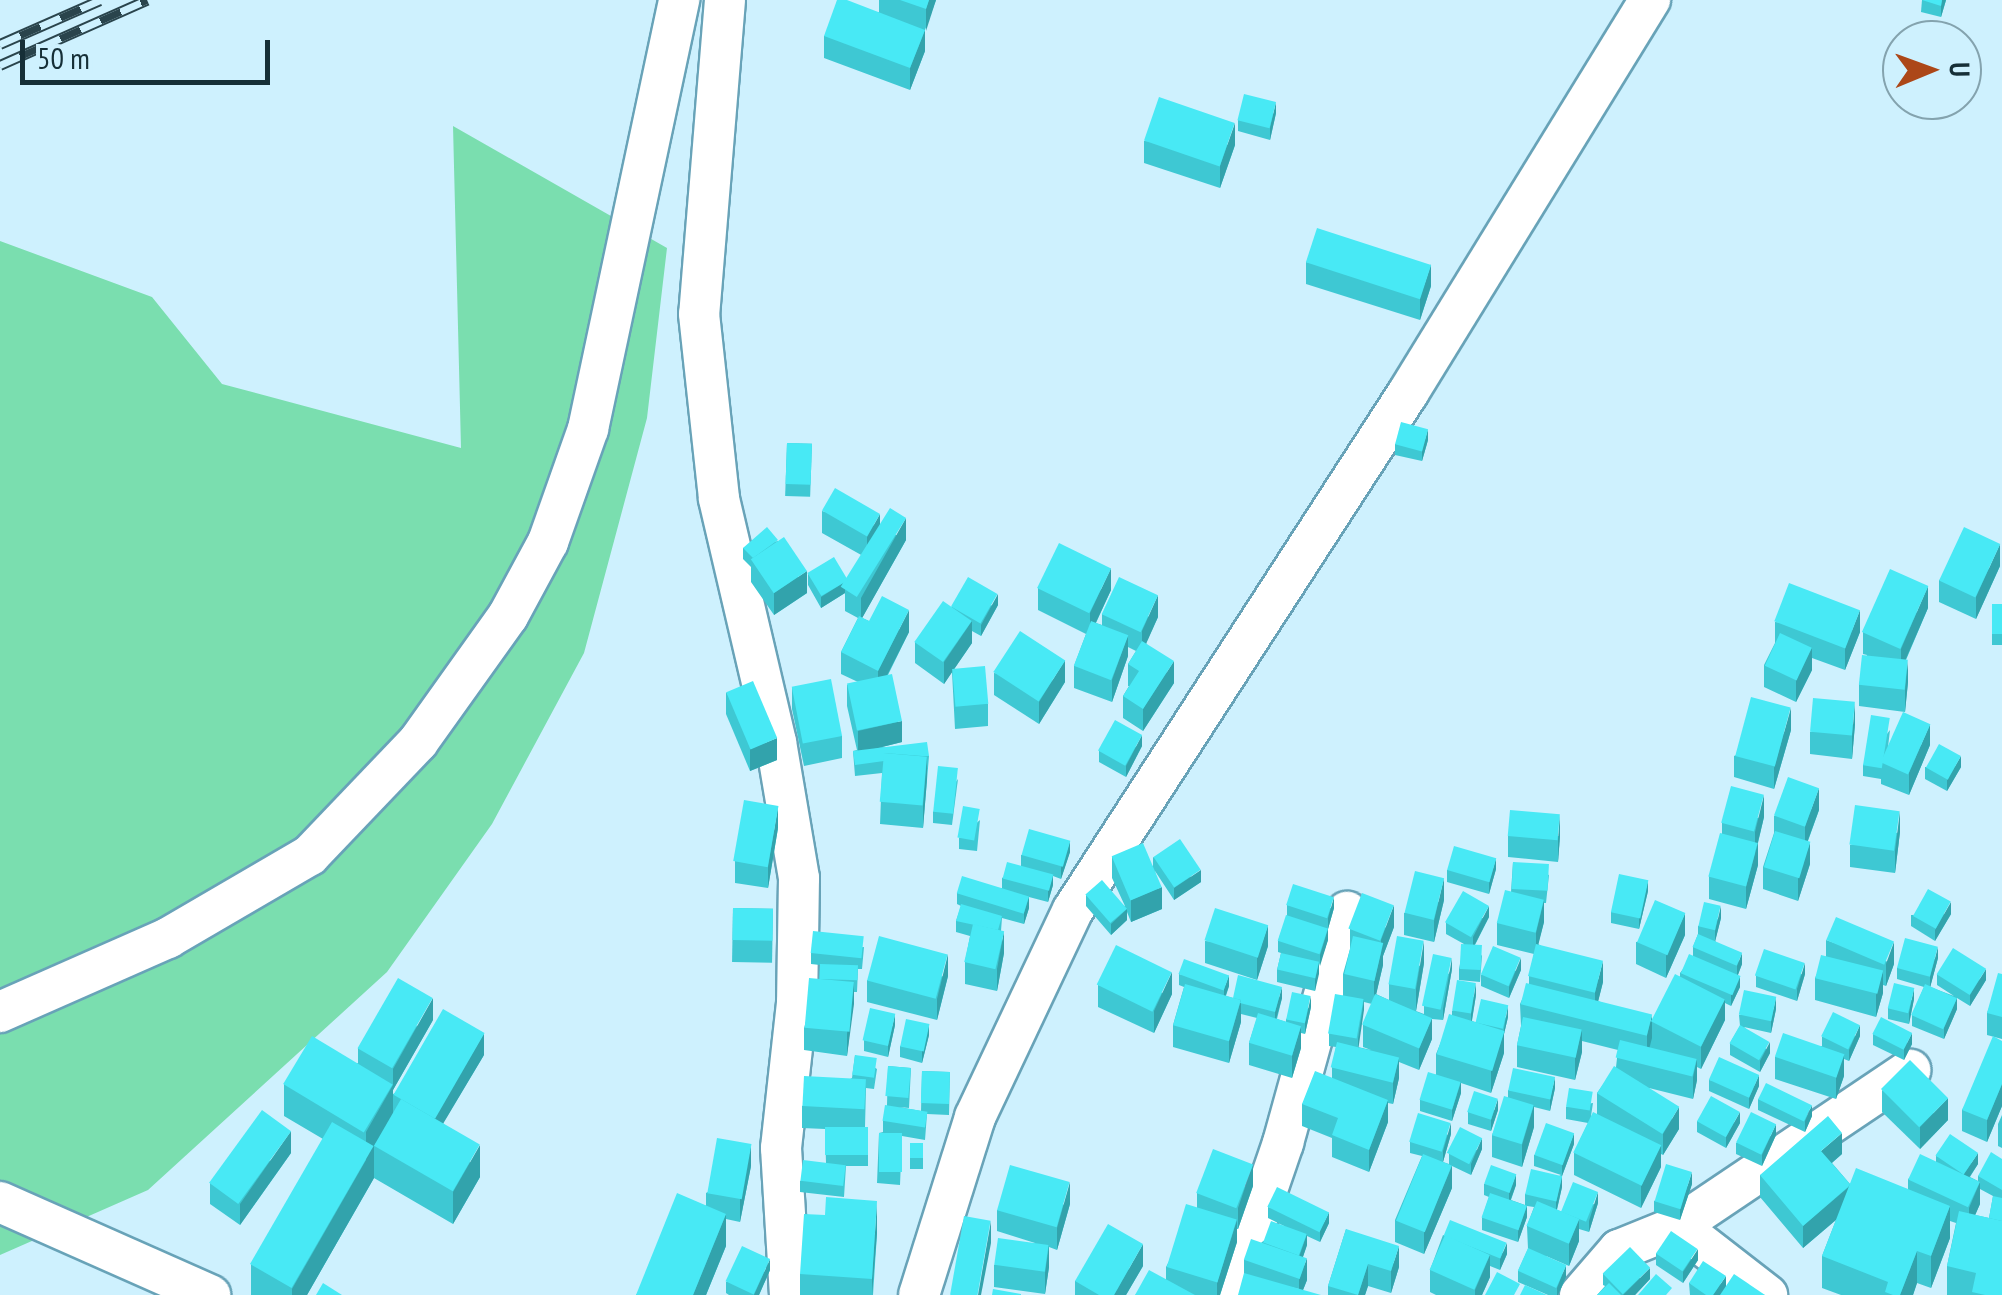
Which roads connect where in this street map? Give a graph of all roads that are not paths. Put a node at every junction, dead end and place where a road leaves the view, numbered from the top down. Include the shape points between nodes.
1 (679, 0) edge
2 (725, 0) edge
3 (1650, 0) edge
4 (1347, 912) dead end
5 (0, 1012) edge
6 (1910, 1070) edge
7 (0, 1202) edge
8 (1678, 1226) junction
9 (210, 1295) edge
10 (790, 1295) edge
11 (919, 1295) edge
12 (1231, 1295) edge
13 (1580, 1295) edge
14 (1767, 1295) edge

1 - 5 street via 588,428 548,542 508,616 418,742 310,855 168,938
2 - 10 street via 699,314 719,499 776,742 798,878 797,1002 781,1148
3 - 11 street via 1408,393 1073,910 974,1117
4 - 12 street via 1283,1143
6 - 8 street
7 - 9 street
8 - 13 street via 1619,1250
8 - 14 street

